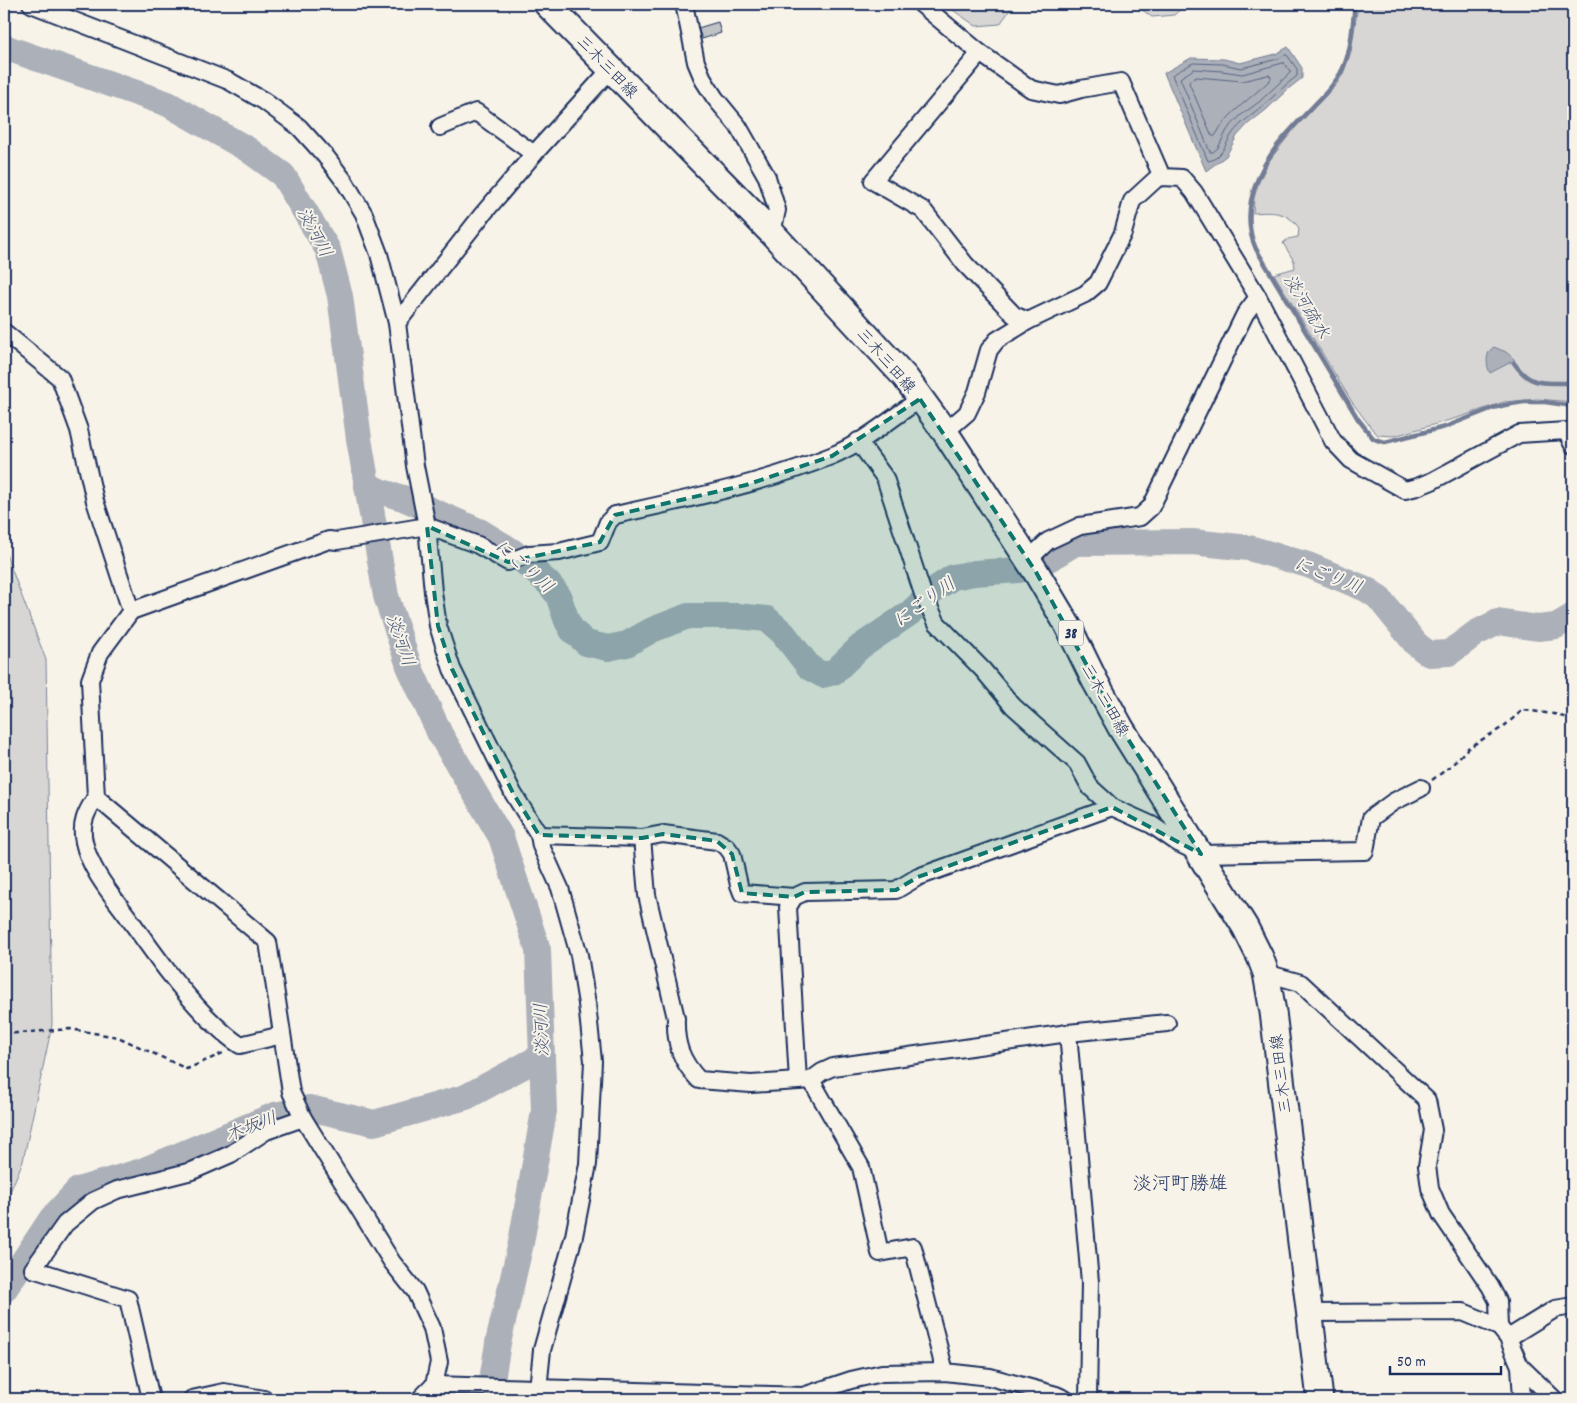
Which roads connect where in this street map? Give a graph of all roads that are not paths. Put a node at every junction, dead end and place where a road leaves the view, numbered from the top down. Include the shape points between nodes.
1 (30, 4) edge
2 (547, 4) edge
3 (684, 4) edge
4 (921, 4) edge
5 (59, 8) edge
6 (980, 53) junction
7 (611, 69) junction
8 (440, 127) dead end
9 (534, 154) junction
10 (1162, 177) junction
11 (772, 233) junction
12 (1258, 297) junction
13 (1028, 322) junction
14 (397, 324) junction
15 (4, 332) edge
16 (920, 399) junction
17 (945, 432) junction
18 (858, 441) junction
19 (1573, 445) edge
20 (427, 526) junction
21 (1028, 560) junction
22 (131, 611) junction
23 (1420, 788) road end
24 (96, 797) junction
25 (1112, 807) junction
26 (538, 835) junction
27 (642, 838) junction
28 (1201, 854) junction
29 (794, 897) junction
30 (1266, 973) junction
31 (1167, 1023) dead end
32 (1068, 1033) junction
33 (282, 1035) junction
34 (804, 1081) junction
35 (303, 1118) junction
36 (1573, 1306) edge
37 (1309, 1313) junction
38 (1503, 1333) junction
39 (1520, 1366) junction
40 (945, 1372) junction
41 (438, 1385) junction
42 (536, 1391) edge
43 (151, 1399) edge
44 (192, 1399) edge
45 (264, 1399) edge
46 (420, 1399) edge
47 (1064, 1399) edge
48 (1088, 1399) edge
49 (1320, 1399) edge
50 (1522, 1399) edge
51 (1554, 1399) edge

1 - 5 street
2 - 7 main road, 三木三田線 / 38
3 - 11 street via 696,62 704,81 738,126 767,177 777,210
4 - 6 street
5 - 14 street via 229,81 264,101 299,127 345,182 364,214 379,254
6 - 10 street via 1031,89 1059,95 1121,82
6 - 13 street via 873,181 923,210 965,264 1014,315
7 - 9 street
7 - 11 main road, 三木三田線 / 38
8 - 9 street via 476,112
9 - 14 street
10 - 12 street via 1182,178 1194,192
10 - 13 street via 1132,200 1123,233 1098,283 1085,294
11 - 16 main road, 三木三田線 / 38 via 905,377
12 - 19 street via 1333,441 1351,460 1404,490 1432,481 1519,434 1566,432
12 - 21 street via 1245,314 1151,507 1140,517 1080,526 1048,541
13 - 17 street via 997,340 989,350 978,392 967,413
14 - 20 street via 415,466
15 - 22 street via 60,378 79,430 95,501
16 - 17 main road, 三木三田線 / 38
16 - 18 street
17 - 21 main road, 三木三田線 / 38
18 - 20 street via 832,456 746,485 615,515 608,522 600,542 559,552 529,554 508,562 478,545
18 - 25 street via 884,478 923,594 938,623 1013,706 1077,763 1090,787
20 - 22 street via 329,540
20 - 26 street via 438,626 452,669 513,793
21 - 28 main road, 三木三田線 / 38 via 1068,626 1121,728
22 - 24 street via 100,653 90,680
23 - 28 street via 1371,818 1366,850
24 - 33 street via 268,942
24 - 33 street via 82,822 86,850 99,877 182,992 227,1037 240,1045
25 - 28 street via 1152,825
25 - 29 street via 918,878 896,890 805,892
26 - 27 street
26 - 42 street via 560,888 579,955 593,1061 588,1164 574,1236 542,1350
27 - 29 street via 663,834 716,841 732,854 742,893
27 - 34 street via 647,895 676,1018 676,1037 687,1067 699,1080 751,1084
28 - 30 main road, 三木三田線 / 38 via 1245,926
29 - 34 street via 788,907
30 - 37 main road, 三木三田線 / 38
30 - 38 street via 1301,983 1427,1100 1433,1130 1428,1166 1430,1188 1441,1214 1498,1301
31 - 32 street
32 - 34 street via 833,1067
32 - 48 street via 1090,1282
33 - 35 street via 291,1092
34 - 40 street via 861,1167 880,1253 914,1247
35 - 41 street via 392,1262 415,1292 432,1328 439,1362
35 - 43 street via 266,1131 231,1154 192,1172 117,1190 93,1201 65,1224 33,1269 128,1299
36 - 38 street via 1555,1309
37 - 38 street via 1463,1312
37 - 49 main road, 三木三田線 / 38
38 - 39 street
39 - 50 street
39 - 51 street
40 - 42 street via 882,1373 803,1396
40 - 47 street via 990,1377
41 - 42 street
41 - 46 street
44 - 45 street via 224,1392

